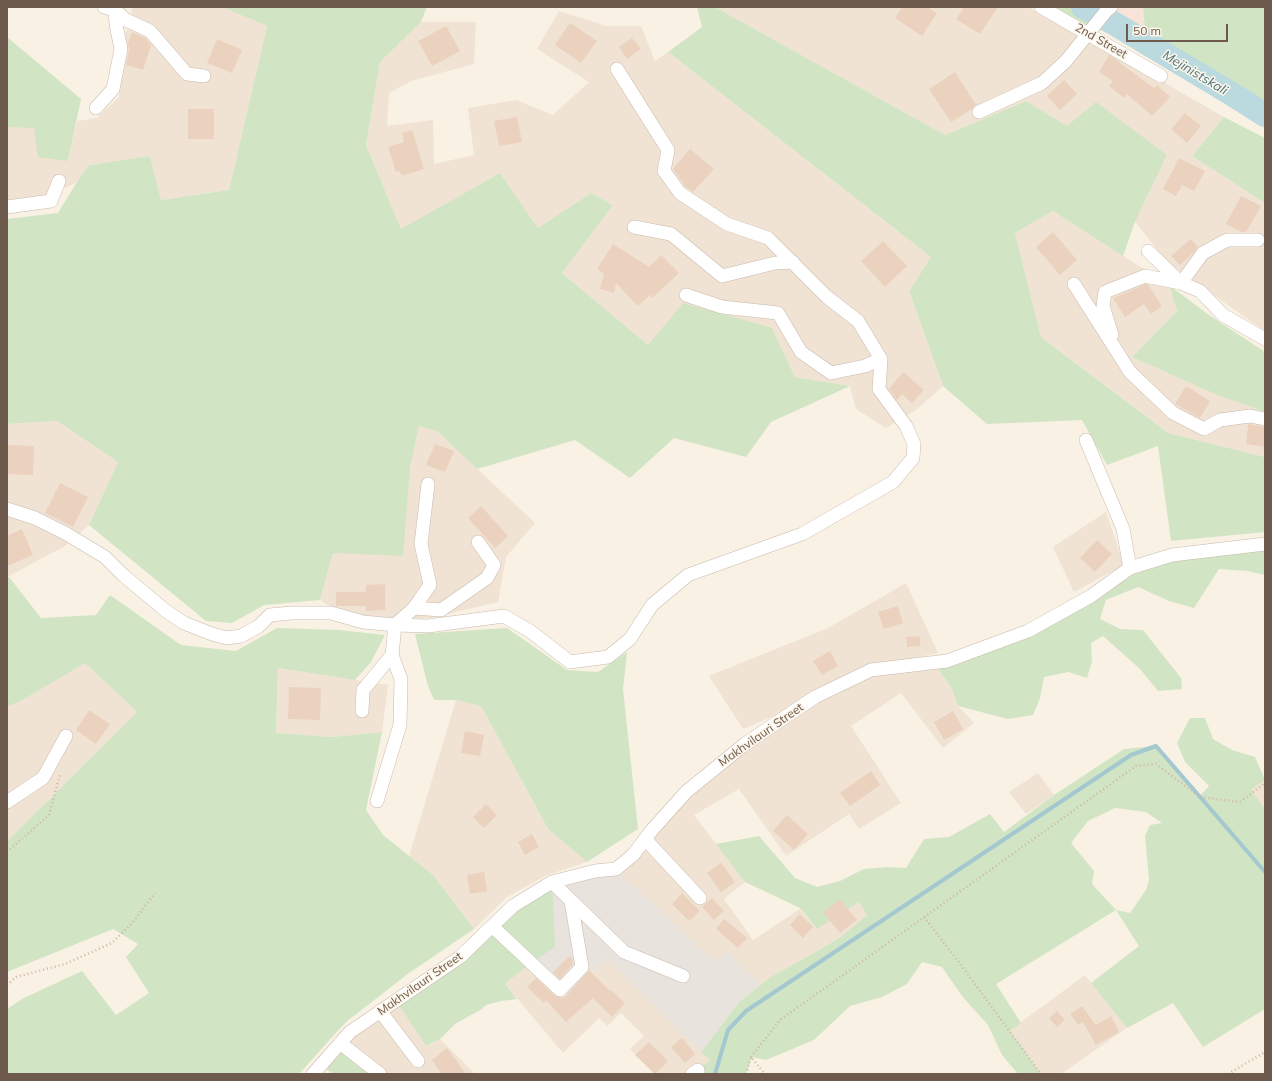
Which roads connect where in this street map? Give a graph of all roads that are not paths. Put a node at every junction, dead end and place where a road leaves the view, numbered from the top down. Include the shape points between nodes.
1 (1041, 7) edge
2 (111, 8) edge
3 (1109, 8) edge
4 (1089, 31) junction
5 (617, 69) dead end
6 (204, 76) dead end
7 (1161, 76) dead end
8 (96, 108) dead end
9 (979, 112) dead end
10 (59, 181) dead end
11 (7, 207) edge
12 (634, 227) dead end
13 (1258, 240) dead end
14 (1148, 251) dead end
15 (793, 262) junction
16 (1181, 283) junction
17 (1074, 284) dead end
18 (686, 295) dead end
19 (1265, 339) edge
20 (1116, 350) junction
21 (881, 359) junction
22 (1265, 419) edge
23 (1086, 440) dead end
24 (428, 484) dead end
25 (7, 509) edge
26 (478, 542) dead end
27 (1265, 544) edge
28 (1130, 568) junction
29 (414, 608) junction
30 (395, 625) junction
31 (392, 655) junction
32 (362, 711) dead end
33 (66, 736) dead end
34 (377, 801) dead end
35 (7, 802) edge
36 (645, 839) junction
37 (552, 882) junction
38 (700, 898) dead end
39 (571, 901) junction
40 (492, 926) junction
41 (683, 976) dead end
42 (380, 1012) junction
43 (340, 1043) junction
44 (418, 1061) dead end
45 (313, 1074) edge
46 (380, 1074) edge

1 - 4 street, 2nd Street
2 - 6 street via 126,20 150,31 187,74
2 - 8 street via 121,49 113,89
3 - 4 street
4 - 7 street, 2nd Street
4 - 9 street via 1066,61 1042,84
5 - 15 street via 668,150 664,171 680,194 727,224 768,238
10 - 11 street via 51,200
12 - 15 street via 671,234 722,276 775,263
13 - 16 street via 1227,240 1203,253
14 - 16 street
15 - 21 street via 827,297 858,321
16 - 19 street via 1200,291 1223,314
16 - 20 street via 1145,276 1105,292 1103,306
17 - 20 street
18 - 21 street via 722,307 778,313 801,352 830,373 865,366
20 - 22 street via 1130,372 1173,413 1204,429 1220,420 1250,416
21 - 30 street via 879,389 906,426 914,444 914,458 893,482 802,534 688,575 652,605 630,639 608,657 570,662 530,631 504,616 428,626
23 - 28 street via 1123,529
24 - 29 street via 421,544 430,585
25 - 30 street via 35,518 105,557 166,611 184,623 212,634 227,638 241,636 259,626 270,614 331,613 363,622
26 - 29 street via 494,565 487,578 441,610
27 - 28 street, Makhvilauri Street via 1172,555
28 - 36 street, Makhvilauri Street via 1091,596 1028,631 947,661 871,670 815,697 745,744 686,792
29 - 30 street
30 - 31 street
31 - 32 street via 363,690
31 - 34 street via 401,679 400,725
33 - 35 street via 43,778
36 - 37 street, Makhvilauri Street via 633,855 616,869 595,871
36 - 38 street
37 - 39 street
37 - 40 street, Makhvilauri Street via 513,906
39 - 40 street via 582,967 560,990
39 - 41 street via 624,952
40 - 42 street, Makhvilauri Street via 460,957
42 - 43 street, Makhvilauri Street via 350,1032
42 - 44 street
43 - 45 street, Makhvilauri Street
43 - 46 street

